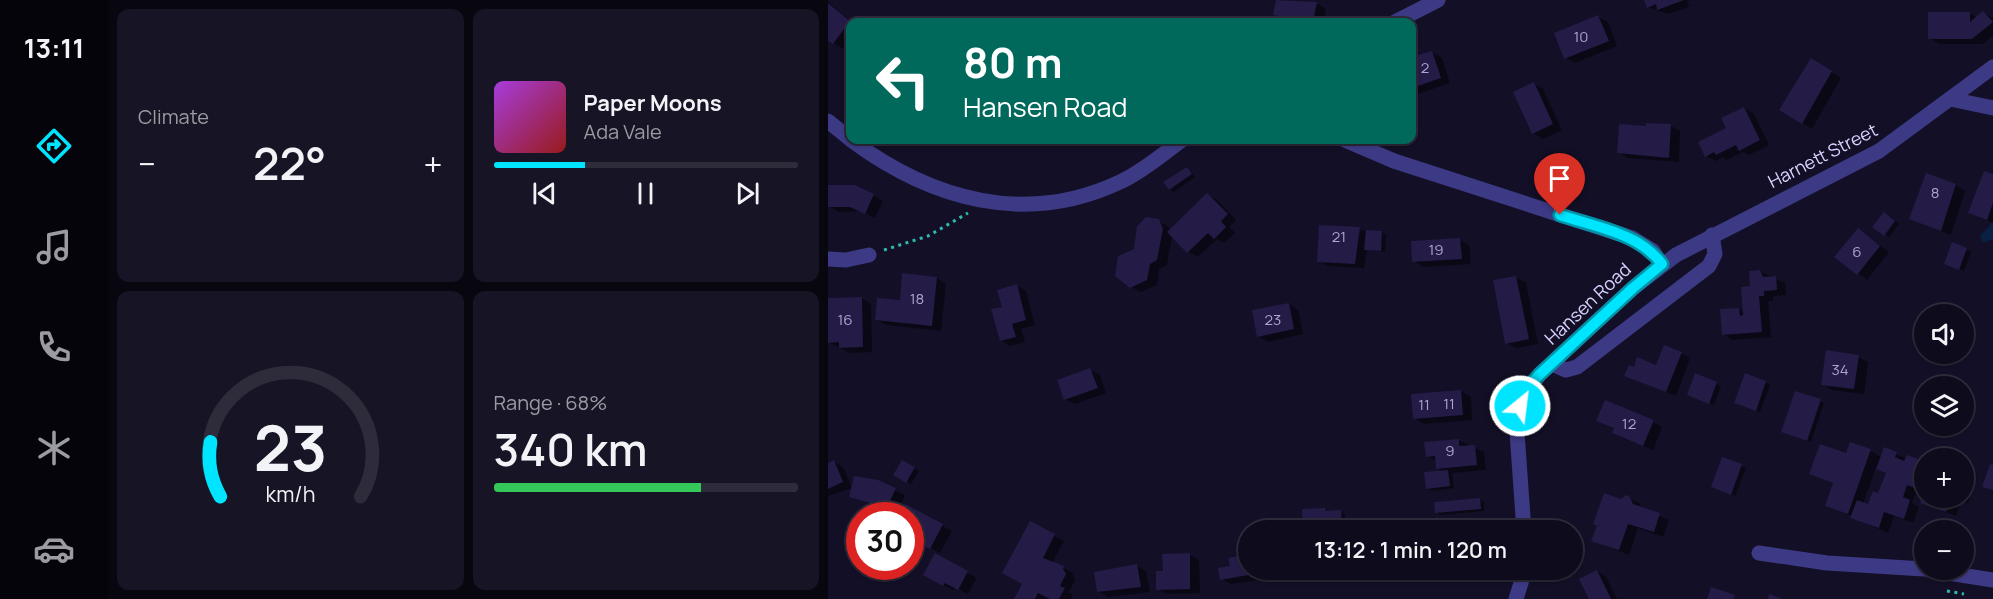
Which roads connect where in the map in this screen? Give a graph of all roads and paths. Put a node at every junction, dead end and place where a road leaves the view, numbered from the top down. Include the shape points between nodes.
1 (1438, 0) edge
2 (1403, 18) edge
3 (1993, 67) edge
4 (1950, 99) junction
5 (1993, 108) edge
6 (828, 121) edge
7 (846, 135) edge
8 (859, 144) edge
9 (1176, 144) edge
10 (1355, 144) edge
11 (984, 202) junction
12 (1712, 235) junction
13 (869, 255) joint
14 (828, 259) edge
15 (1662, 264) junction
16 (1552, 364) junction
17 (1523, 520) edge
18 (1758, 553) dead end
19 (1914, 568) edge
20 (1974, 577) edge
21 (1522, 580) edge
22 (1993, 580) edge
23 (1516, 599) edge

1 - 2 street
3 - 4 street, Harnett Street
4 - 5 street
4 - 12 street, Harnett Street via 1879,151
6 - 7 street
8 - 11 street via 926,183
9 - 11 street via 1124,180 1094,193 1048,204
10 - 15 street, Hansen Road via 1394,161 1632,238 1653,251
11 - 13 path via 934,234
12 - 15 street, Harnett Street
12 - 16 street via 1715,254 1708,267 1577,367 1566,370
13 - 14 street
15 - 16 street, Hansen Road
16 - 17 street, Hansen Road via 1529,386 1516,418
18 - 19 street
20 - 22 street
21 - 23 street

